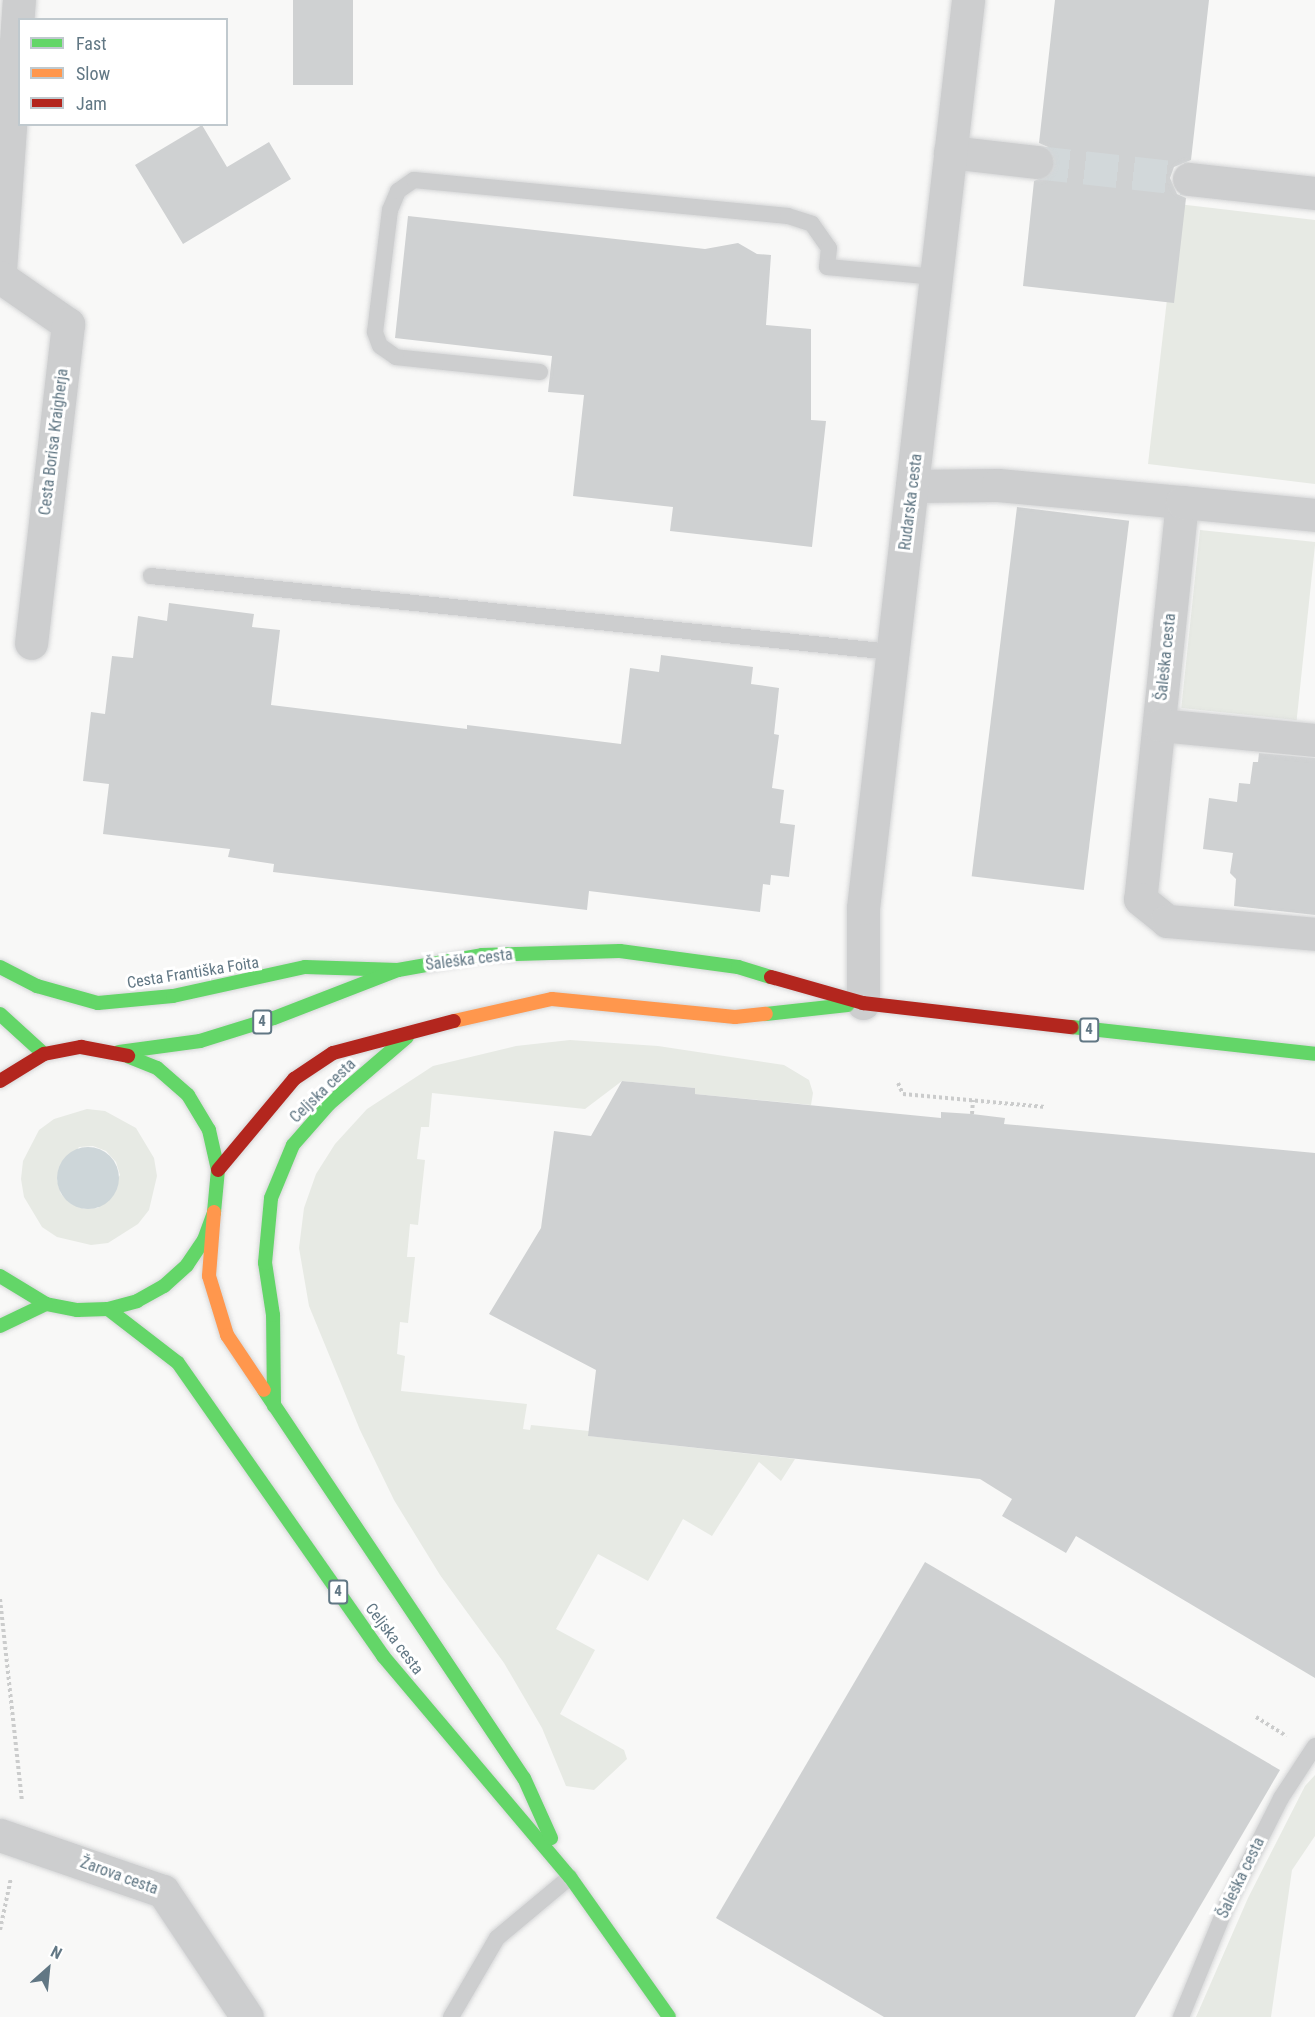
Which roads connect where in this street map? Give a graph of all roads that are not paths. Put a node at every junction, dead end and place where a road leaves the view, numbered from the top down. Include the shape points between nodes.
1 (19, 0) edge
2 (968, 0) edge
3 (951, 152) junction
4 (1036, 162) tunnel mouth
5 (1189, 178) tunnel mouth
6 (1315, 193) edge
7 (0, 270) edge
8 (0, 277) edge
9 (937, 277) junction
10 (540, 372) dead end
11 (912, 486) junction
12 (1182, 502) junction
13 (1315, 515) edge
14 (152, 576) dead end
15 (31, 642) dead end
16 (892, 652) junction
17 (1159, 725) junction
18 (1315, 740) edge
19 (1315, 934) edge
20 (0, 968) edge
21 (398, 970) junction
22 (863, 1004) junction
23 (0, 1014) edge
24 (416, 1029) junction
25 (119, 1052) junction
26 (44, 1054) junction
27 (1315, 1054) edge
28 (0, 1081) edge
29 (218, 1170) junction
30 (214, 1212) junction
31 (0, 1276) edge
32 (46, 1304) junction
33 (108, 1309) junction
34 (0, 1326) edge
35 (274, 1406) junction
36 (1315, 1746) edge
37 (8, 1838) edge
38 (570, 1877) junction
39 (247, 2017) edge
40 (451, 2017) edge
41 (669, 2017) edge
42 (1181, 2017) edge

1 - 7 street
2 - 3 street, Rudarska cesta
3 - 4 street
3 - 9 street, Rudarska cesta
5 - 6 street
8 - 15 street, Cesta Borisa Kraigherja via 68,324
9 - 10 lane via 827,267 829,248 812,224 788,216 414,180 398,191 390,210 375,332 381,346 396,357
9 - 11 street, Rudarska cesta
11 - 12 street via 998,485
11 - 16 street, Rudarska cesta
12 - 13 street
12 - 17 street, Šaleška cesta
14 - 16 lane
16 - 22 street, Rudarska cesta via 863,908
17 - 18 street
17 - 19 street, Šaleška cesta via 1140,899 1167,921
20 - 21 main road, Cesta Františka Foita via 38,986 98,1003 173,996 305,968
21 - 22 main road, Šaleška cesta / 4 via 482,955 620,951 738,967
21 - 25 main road, Šaleška cesta / 4 via 274,1018 200,1041
22 - 24 main road, Šaleška cesta via 735,1017 552,999
22 - 27 main road, Šaleška cesta / 4
23 - 26 main road
24 - 29 main road, Šaleška cesta via 333,1053 294,1079
24 - 35 main road, Celjska cesta via 329,1104 293,1145 270,1198 265,1263 273,1315
25 - 26 main road, 4 via 81,1047
25 - 29 main road, Celjska cesta via 157,1068 188,1095 209,1130
26 - 28 main road, 4
29 - 30 main road, Celjska cesta
30 - 33 main road via 192,1257 164,1286
30 - 35 main road, Celjska cesta via 209,1276 227,1335
31 - 32 main road
32 - 33 main road via 77,1310
32 - 34 main road
33 - 38 main road, Celjska cesta / 4 via 178,1363 383,1656
35 - 38 main road, Celjska cesta via 524,1778
36 - 42 lane, Šaleška cesta via 1281,1798 1227,1905
37 - 39 street, Žarova cesta via 163,1891
38 - 40 lane via 497,1938
38 - 41 main road, Celjska cesta / 4

